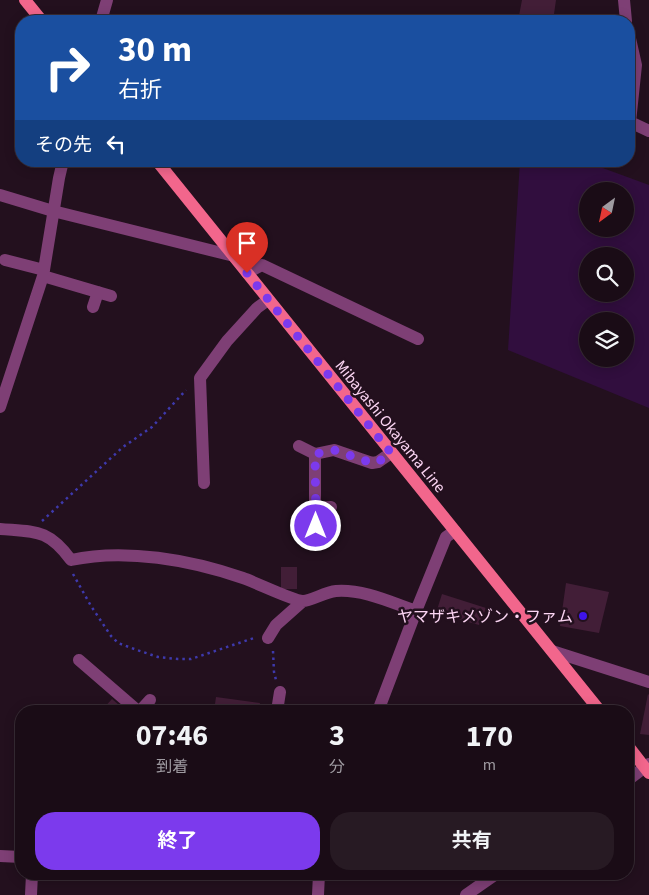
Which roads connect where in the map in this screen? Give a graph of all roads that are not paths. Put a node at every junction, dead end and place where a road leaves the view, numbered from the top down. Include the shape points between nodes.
1 (25, 0) edge
2 (107, 0) edge
3 (624, 0) edge
4 (37, 15) edge
5 (103, 15) edge
6 (625, 15) edge
7 (635, 60) edge
8 (635, 74) edge
9 (635, 124) edge
10 (649, 131) edge
11 (62, 167) edge
12 (162, 167) edge
13 (0, 195) edge
14 (53, 211) junction
15 (234, 256) junction
16 (5, 260) dead end
17 (43, 273) junction
18 (247, 273) junction
19 (98, 292) junction
20 (111, 296) dead end
21 (268, 300) junction
22 (93, 307) dead end
23 (418, 339) dead end
24 (3, 386) edge
25 (0, 407) edge
26 (299, 446) dead end
27 (391, 453) junction
28 (315, 454) junction
29 (204, 483) dead end
30 (331, 507) dead end
31 (315, 508) junction
32 (316, 526) dead end
33 (0, 529) edge
34 (455, 531) junction
35 (303, 601) junction
36 (416, 611) junction
37 (271, 639) road end
38 (552, 651) junction
39 (79, 660) dead end
40 (649, 682) edge
41 (280, 692) road end
42 (150, 700) dead end
43 (132, 705) edge
44 (145, 705) edge
45 (278, 705) edge
46 (380, 705) edge
47 (595, 705) edge
48 (634, 753) edge
49 (648, 768) edge
50 (634, 776) edge
51 (0, 856) edge
52 (15, 857) edge
53 (32, 880) edge
54 (318, 880) edge
55 (487, 880) edge
56 (31, 895) edge
57 (318, 895) edge
58 (466, 895) edge

1 - 4 main road
2 - 5 street
3 - 6 street
7 - 8 street
9 - 10 street
11 - 14 street
12 - 15 main road, Mibayashi Okayama Line
13 - 14 street
14 - 15 street
14 - 17 street
15 - 18 main road, Mibayashi Okayama Line
16 - 17 street
17 - 19 street
17 - 24 street
18 - 21 main road, Mibayashi Okayama Line
18 - 23 street via 262,265
19 - 20 street
19 - 22 street
21 - 27 main road, Mibayashi Okayama Line
21 - 29 street via 226,341 200,378
24 - 25 street
26 - 28 street
27 - 28 street via 372,463 334,450
27 - 34 main road, Mibayashi Okayama Line
28 - 31 street
30 - 31 street
31 - 32 street
33 - 35 street via 45,535 55,541 71,560 115,555 184,562 209,567
34 - 36 street via 446,538
34 - 38 main road, Mibayashi Okayama Line
35 - 36 street via 333,591 348,591
35 - 37 street via 276,625
36 - 46 street
38 - 40 street
38 - 47 main road, Mibayashi Okayama Line
39 - 43 street
41 - 45 street
42 - 44 street
48 - 49 main road
49 - 50 street
51 - 52 street
53 - 56 street
54 - 57 street
55 - 58 street

